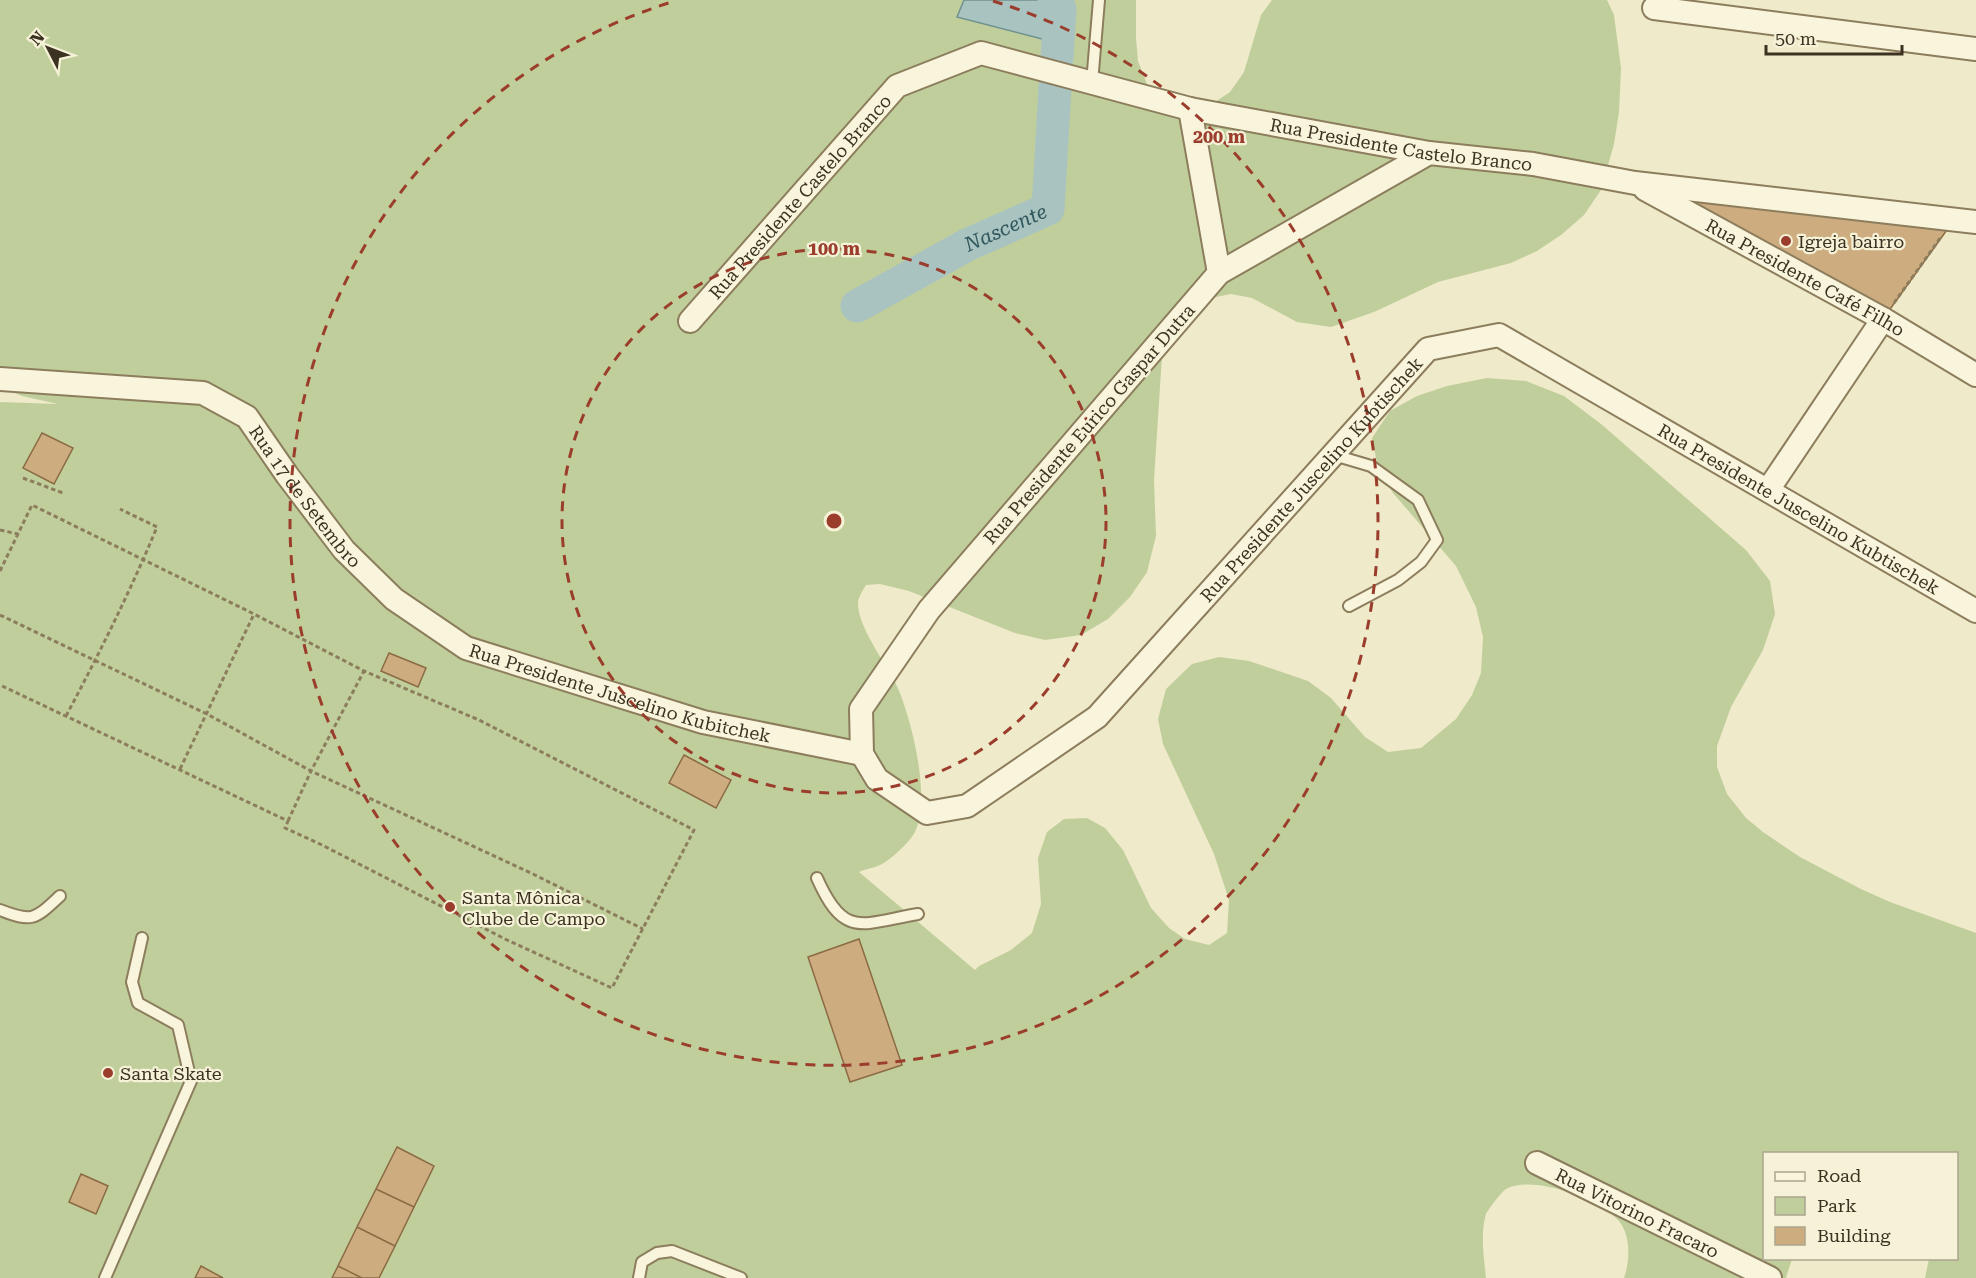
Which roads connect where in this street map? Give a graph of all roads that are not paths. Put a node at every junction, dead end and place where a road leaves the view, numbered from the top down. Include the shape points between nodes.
1 (1099, 0) edge
2 (1649, 4) edge
3 (1976, 49) edge
4 (1092, 83) junction
5 (1190, 109) junction
6 (1428, 153) junction
7 (1635, 183) junction
8 (1965, 221) edge
9 (1219, 273) junction
10 (1883, 319) junction
11 (690, 321) dead end
12 (1976, 375) edge
13 (0, 379) edge
14 (1334, 455) junction
15 (1768, 490) junction
16 (394, 599) joint
17 (1349, 606) dead end
18 (1976, 611) edge
19 (862, 754) junction
20 (817, 878) dead end
21 (60, 896) dead end
22 (0, 910) edge
23 (918, 914) dead end
24 (141, 938) dead end
25 (1537, 1163) dead end
26 (105, 1278) edge
27 (639, 1278) edge
28 (741, 1278) edge
29 (1770, 1278) edge

1 - 4 lane
2 - 3 street
4 - 5 street, Rua Presidente Castelo Branco
4 - 11 street, Rua Presidente Castelo Branco via 981,53 897,86
5 - 6 street, Rua Presidente Castelo Branco
5 - 9 street
6 - 7 street, Rua Presidente Castelo Branco via 1533,164
6 - 9 street, Rua Presidente Eurico Gaspar Dutra
7 - 8 street, Rua Presidente Castelo Branco
7 - 10 street, Rua Presidente Café Filho
9 - 19 street, Rua Presidente Eurico Gaspar Dutra via 928,610 861,709
10 - 12 street, Rua Presidente Café Filho
10 - 15 street
13 - 16 street, Rua 17 de Setembro via 203,393 247,417 344,549
14 - 15 street, Rua Presidente Juscelino Kubtischek via 1428,349 1499,335
14 - 17 lane via 1371,466 1418,500 1437,540 1421,562 1398,580
14 - 19 street, Rua Presidente Juscelino Kubtischek via 1097,717 967,806 927,813 877,779
15 - 18 street, Rua Presidente Juscelino Kubtischek
16 - 19 street, Rua Presidente Juscelino Kubitchek via 466,648 703,722
20 - 23 lane via 840,917 857,924
21 - 22 lane via 30,919
24 - 26 lane via 132,982 138,1003 178,1025 191,1081
25 - 29 street, Rua Vitorino Fracaro
27 - 28 lane via 642,1262 657,1253 672,1251

